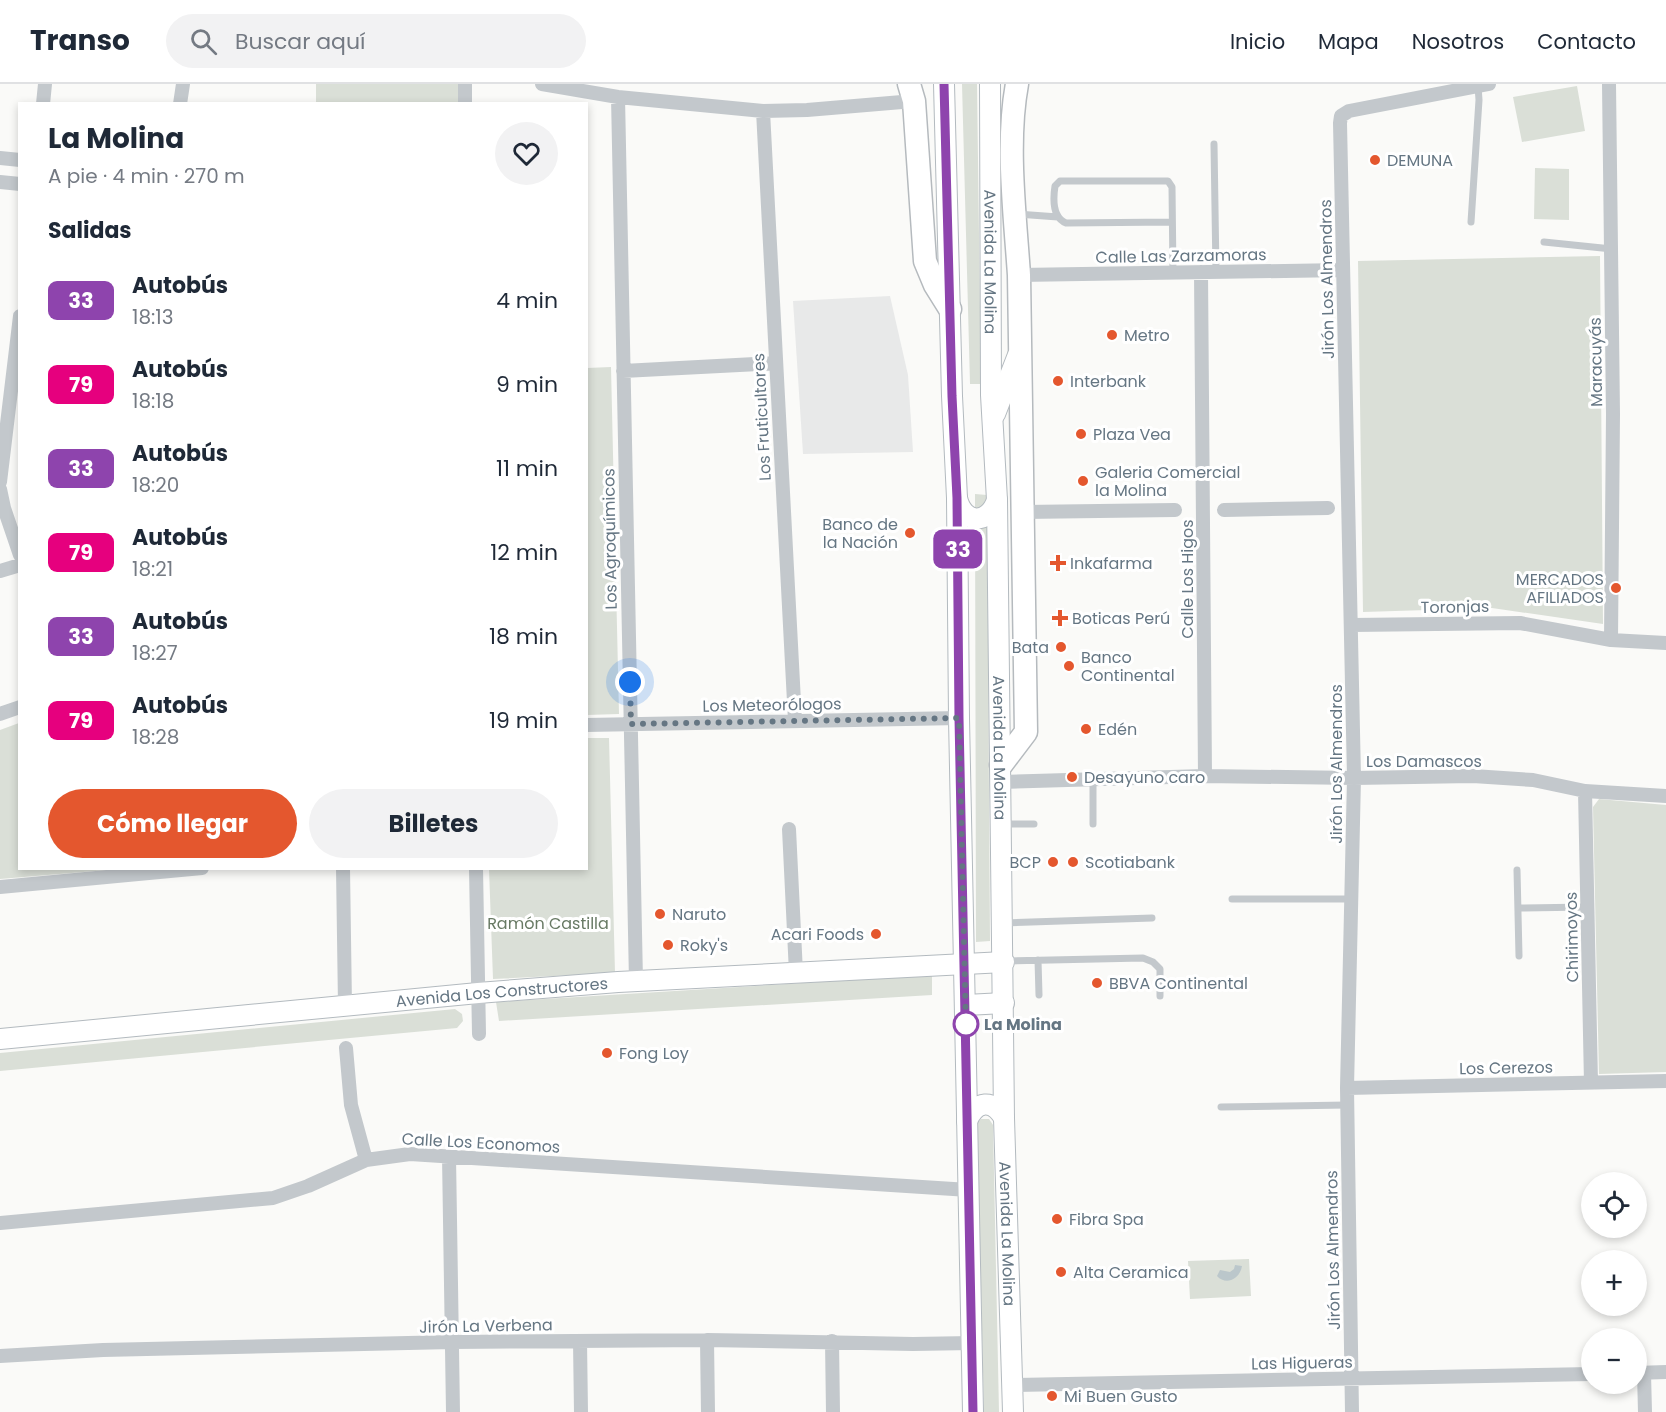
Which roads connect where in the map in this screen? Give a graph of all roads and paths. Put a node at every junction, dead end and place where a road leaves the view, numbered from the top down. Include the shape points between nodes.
1 (45, 84) edge
2 (183, 84) edge
3 (465, 84) edge
4 (542, 84) edge
5 (944, 84) edge
6 (990, 84) edge
7 (1017, 84) edge
8 (1609, 84) edge
9 (1483, 85) edge
10 (912, 93) edge
11 (618, 97) junction
12 (43, 102) edge
13 (180, 102) edge
14 (465, 102) edge
15 (763, 111) junction
16 (1214, 144) dead end
17 (0, 158) edge
18 (18, 160) edge
19 (0, 182) edge
20 (18, 184) edge
21 (991, 213) junction
22 (1014, 213) junction
23 (1058, 217) junction
24 (1172, 222) junction
25 (1470, 222) dead end
26 (1544, 242) dead end
27 (1611, 249) junction
28 (1343, 270) junction
29 (1201, 272) junction
30 (1216, 272) junction
31 (1173, 273) junction
32 (1019, 275) junction
33 (950, 309) junction
34 (18, 349) edge
35 (1021, 349) junction
36 (776, 363) junction
37 (623, 371) junction
38 (15, 398) edge
39 (992, 419) junction
40 (0, 482) edge
41 (0, 489) edge
42 (957, 498) junction
43 (997, 501) junction
44 (1328, 508) dead end
45 (1175, 510) dead end
46 (1224, 510) dead end
47 (1023, 512) junction
48 (18, 549) edge
49 (18, 566) edge
50 (0, 571) edge
51 (1352, 625) junction
52 (1611, 640) junction
53 (1666, 642) edge
54 (18, 708) edge
55 (0, 714) edge
56 (959, 718) junction
57 (795, 721) junction
58 (631, 724) junction
59 (588, 725) edge
60 (1001, 774) junction
61 (1205, 776) junction
62 (1354, 778) junction
63 (1093, 780) junction
64 (1585, 791) junction
65 (1666, 796) edge
66 (1002, 824) junction
67 (1034, 824) dead end
68 (1093, 824) dead end
69 (789, 829) dead end
70 (181, 870) edge
71 (343, 870) edge
72 (476, 870) edge
73 (1517, 870) dead end
74 (0, 887) edge
75 (1232, 899) dead end
76 (1352, 899) junction
77 (1587, 907) junction
78 (1518, 908) junction
79 (1152, 918) dead end
80 (1003, 923) junction
81 (1519, 956) dead end
82 (1038, 960) junction
83 (965, 962) junction
84 (1004, 962) junction
85 (795, 973) junction
86 (636, 981) junction
87 (478, 993) junction
88 (1040, 995) dead end
89 (1160, 996) dead end
90 (1004, 1003) junction
91 (966, 1005) junction
92 (345, 1006) junction
93 (479, 1034) dead end
94 (0, 1039) edge
95 (346, 1048) dead end
96 (1666, 1082) edge
97 (1591, 1083) junction
98 (1347, 1088) junction
99 (1347, 1105) junction
100 (1221, 1107) dead end
101 (1004, 1118) junction
102 (967, 1121) junction
103 (449, 1156) junction
104 (366, 1160) junction
105 (969, 1190) junction
106 (0, 1223) edge
107 (707, 1340) junction
108 (580, 1341) junction
109 (832, 1341) junction
110 (452, 1342) junction
111 (972, 1343) junction
112 (0, 1356) edge
113 (1666, 1372) edge
114 (1647, 1373) edge
115 (1581, 1374) edge
116 (1351, 1379) junction
117 (1012, 1385) junction
118 (1643, 1394) edge
119 (453, 1412) edge
120 (581, 1412) edge
121 (708, 1412) edge
122 (833, 1412) edge
123 (973, 1412) edge
124 (1013, 1412) edge
125 (1352, 1412) edge
126 (1645, 1412) edge

1 - 12 street
2 - 13 street
3 - 14 street
4 - 11 street
5 - 33 main road
6 - 21 main road, Avenida La Molina
7 - 22 main road via 1012,129
8 - 27 street, Maracuyás
9 - 25 lane
9 - 28 street, Jirón Los Almendros via 1349,111 1341,116
10 - 15 street via 807,110
10 - 33 main road via 925,261
11 - 15 street
11 - 37 street, Los Agroquímicos
15 - 36 street, Los Fruticultores
16 - 30 lane
17 - 18 street
19 - 20 street
21 - 22 main road
21 - 39 main road, Avenida La Molina
22 - 23 lane
22 - 32 main road
23 - 24 lane via 1066,223
23 - 24 lane via 1054,192 1060,181 1161,180 1172,187
24 - 31 lane
26 - 27 lane
27 - 52 street, Maracuyás
28 - 30 street, Calle Las Zarzamoras
28 - 51 street, Jirón Los Almendros
29 - 30 street, Calle Las Zarzamoras
29 - 31 street, Calle Las Zarzamoras
29 - 61 street, Calle Los Higos
31 - 32 street, Calle Las Zarzamoras
32 - 35 main road
33 - 42 main road
34 - 38 street
35 - 39 main road
35 - 47 main road
36 - 37 street
36 - 57 street, Los Fruticultores
37 - 58 street, Los Agroquímicos
38 - 40 street
39 - 43 main road, Avenida La Molina
41 - 48 street
42 - 43 main road via 966,516 976,519 986,517
42 - 56 main road
43 - 60 main road, Avenida La Molina
44 - 46 street
45 - 47 street
47 - 60 main road via 1026,732
49 - 50 street
51 - 52 street, Toronjas via 1520,623
51 - 62 street, Jirón Los Almendros
52 - 53 street, Toronjas
54 - 55 street
56 - 57 street, Los Meteorólogos
56 - 83 main road
57 - 58 street, Los Meteorólogos
58 - 59 street, Los Meteorólogos
58 - 86 street, Los Agroquímicos
60 - 63 street, Los Damascos
60 - 66 main road, Avenida La Molina
61 - 62 street, Los Damascos
61 - 63 street, Los Damascos
62 - 64 street, Los Damascos via 1473,776 1533,780
62 - 76 street, Jirón Los Almendros
63 - 68 lane
64 - 65 street, Los Damascos
64 - 77 street, Chirimoyos
66 - 67 lane
66 - 80 main road, Avenida La Molina
69 - 85 street
70 - 74 street
71 - 92 street
72 - 87 street
73 - 78 lane
75 - 76 lane
76 - 98 street, Jirón Los Almendros
77 - 78 lane
77 - 97 street, Chirimoyos
78 - 81 lane
79 - 80 lane
80 - 84 main road, Avenida La Molina
82 - 84 lane
82 - 88 lane
82 - 89 lane via 1143,958 1160,969
83 - 84 main road, Avenida Los Constructores
83 - 85 main road, Avenida Los Constructores
83 - 91 main road
84 - 90 main road, Avenida La Molina
85 - 86 main road, Avenida Los Constructores
86 - 87 main road, Avenida Los Constructores
87 - 92 main road, Avenida Los Constructores
87 - 93 street
90 - 91 main road
90 - 101 main road, Avenida La Molina
91 - 102 main road
92 - 94 main road, Avenida Los Constructores
95 - 104 street via 351,1105
96 - 97 street, Los Cerezos
97 - 98 street, Los Cerezos
98 - 99 street, Jirón Los Almendros
99 - 100 lane
99 - 116 street, Jirón Los Almendros
101 - 102 main road via 990,1104 979,1105
101 - 117 main road, Avenida La Molina
102 - 105 main road
103 - 104 street, Calle Los Economos via 403,1154
103 - 105 street, Calle Los Economos
103 - 110 street
104 - 106 street, Calle Los Economos via 273,1198
105 - 111 main road
107 - 108 street, Jirón La Verbena
107 - 109 street, Jirón La Verbena
107 - 121 street
108 - 110 street, Jirón La Verbena
108 - 120 street
109 - 111 street, Jirón La Verbena
109 - 122 street
110 - 112 street, Jirón La Verbena
110 - 119 street
111 - 123 main road
113 - 114 street
115 - 116 street, Las Higueras
116 - 117 street, Las Higueras
116 - 125 street, Jirón Los Almendros
117 - 124 main road, Avenida La Molina
118 - 126 street

